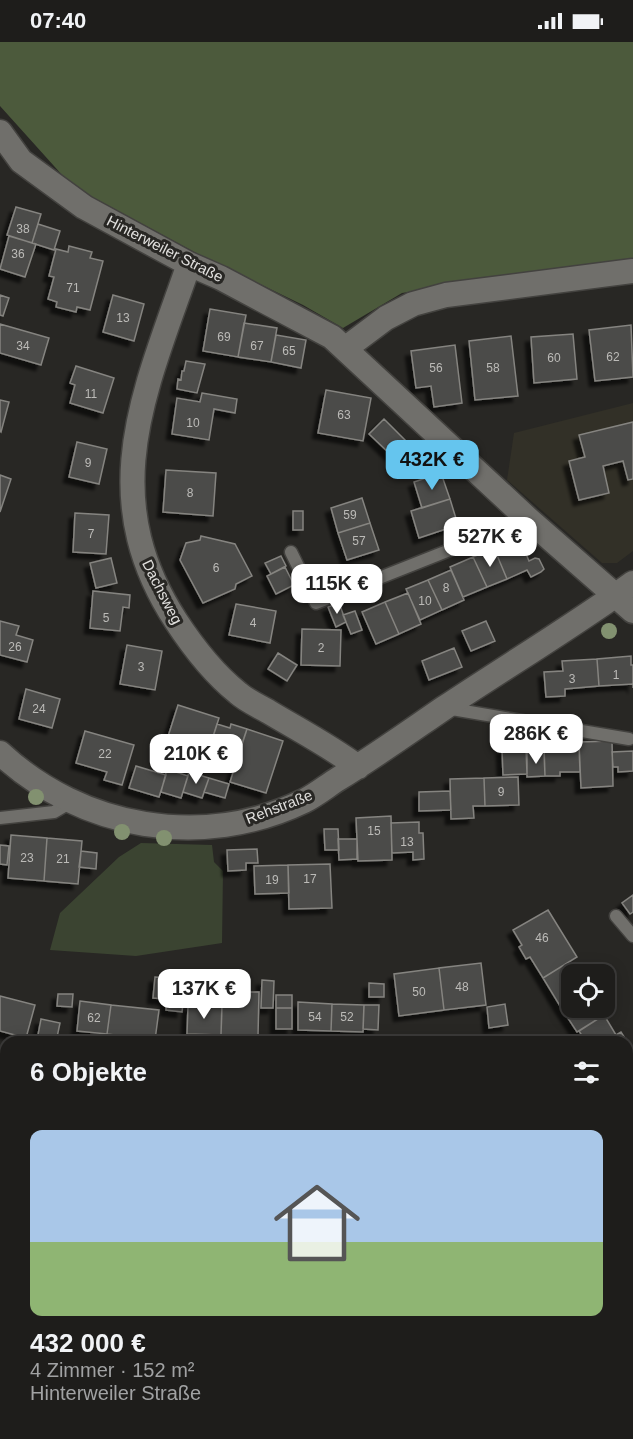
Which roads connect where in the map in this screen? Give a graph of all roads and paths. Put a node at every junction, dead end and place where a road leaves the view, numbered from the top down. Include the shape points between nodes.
1 (0, 132) edge
2 (10, 160) edge
3 (189, 264) junction
4 (633, 271) edge
5 (346, 348) junction
6 (528, 519) junction
7 (291, 552) dead end
8 (628, 596) edge
9 (444, 708) junction
10 (629, 739) dead end
11 (0, 753) edge
12 (358, 767) junction
13 (70, 802) junction
14 (0, 818) edge
15 (616, 915) dead end
16 (633, 936) edge

1 - 2 street, Hinterweiler Straße
2 - 3 street, Hinterweiler Straße via 84,207
3 - 5 street, Hinterweiler Straße via 316,327
3 - 12 street, Dachsweg via 147,387 136,433 133,505 142,553 167,608 190,644 218,675 238,694
4 - 5 street via 412,304
5 - 6 street, Hinterweiler Straße
6 - 7 lane via 316,603
6 - 8 street, Hinterweiler Straße
8 - 9 street, Rehstraße
9 - 10 lane
9 - 12 street, Rehstraße
11 - 13 street, Rehstraße via 16,768
12 - 13 street, Rehstraße via 304,801 248,821 201,828 119,819
13 - 14 lane via 54,812
15 - 16 lane

